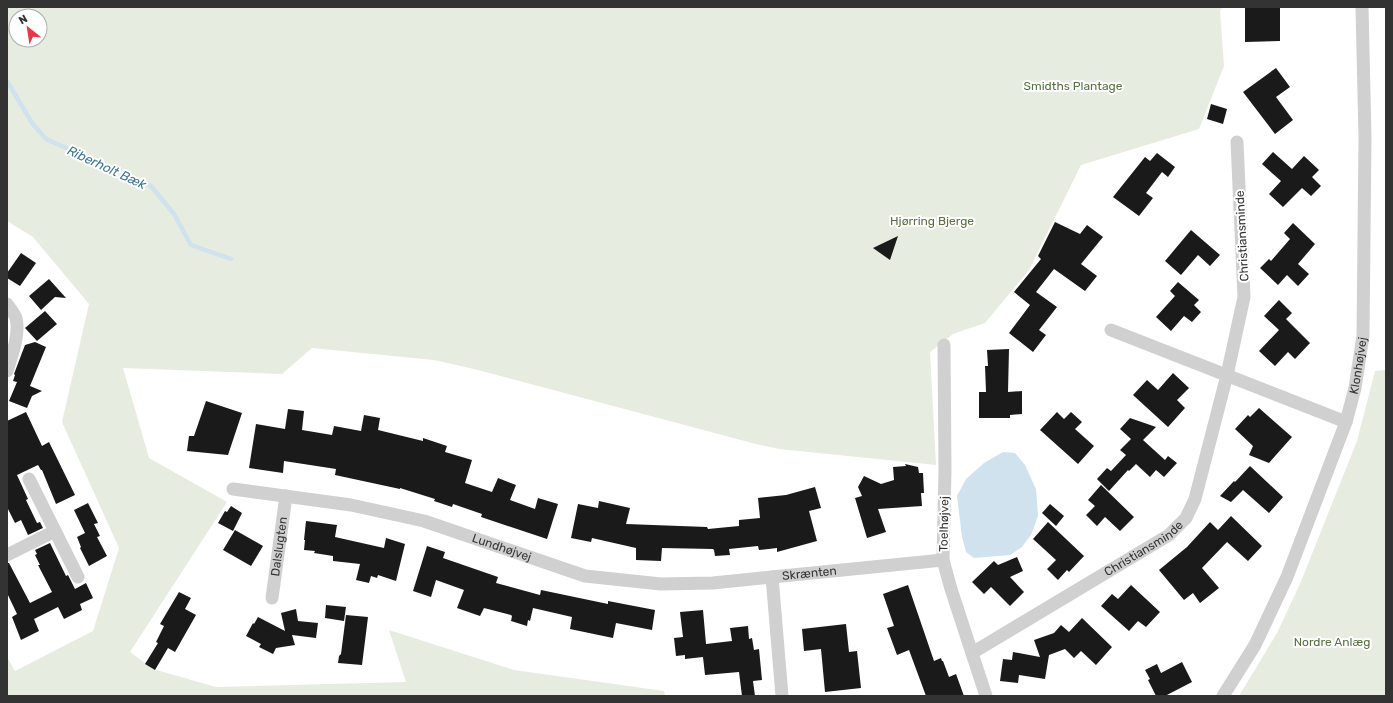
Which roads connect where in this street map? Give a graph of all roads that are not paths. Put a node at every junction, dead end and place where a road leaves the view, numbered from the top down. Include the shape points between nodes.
1 (1362, 7) edge
2 (1237, 142) dead end
3 (7, 304) edge
4 (1111, 330) dead end
5 (944, 345) dead end
6 (7, 371) edge
7 (1227, 375) junction
8 (1346, 422) junction
9 (29, 479) dead end
10 (233, 489) dead end
11 (286, 496) junction
12 (55, 531) junction
13 (7, 555) edge
14 (943, 560) junction
15 (78, 577) dead end
16 (772, 577) junction
17 (272, 598) dead end
18 (972, 653) junction
19 (782, 696) edge
20 (986, 696) edge
21 (1224, 696) edge

1 - 8 street, Klonhøjvej via 1365,138 1363,336 1355,388
2 - 7 street, Christiansminde via 1244,297
3 - 6 street via 15,316 17,330
4 - 7 street
5 - 14 street, Toelhøjvej
7 - 8 street
7 - 18 street, Christiansminde via 1195,499 1186,518 1169,535
8 - 21 street, Klonhøjvej via 1287,577 1254,645
9 - 12 street
10 - 11 street, Lundhøjvej
11 - 16 street, Lundhøjvej via 351,505 424,521 585,576 661,584 713,583
11 - 17 street, Dalslugten
12 - 13 street
12 - 15 street
14 - 16 street, Skrænten
14 - 18 street, Toelhøjvej
16 - 19 street, Skrænten
18 - 20 street, Toelhøjvej

